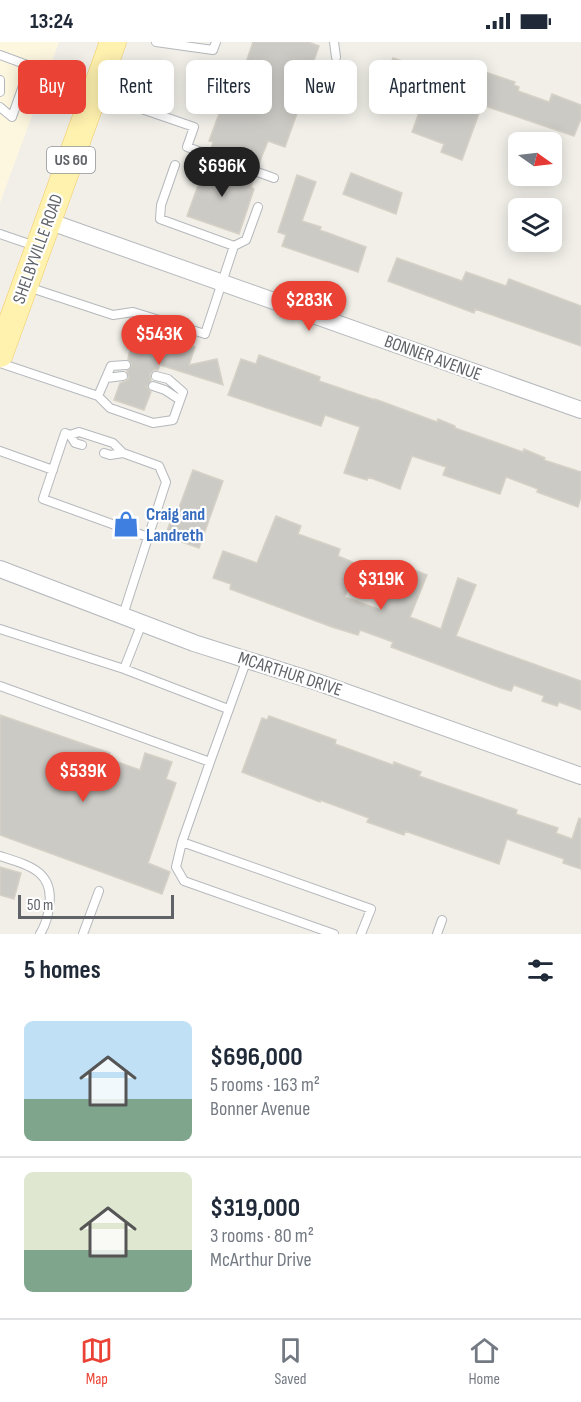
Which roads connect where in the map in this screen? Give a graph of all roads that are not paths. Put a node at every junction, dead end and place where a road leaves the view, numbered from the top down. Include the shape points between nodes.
1 (113, 42) edge
2 (156, 42) edge
3 (216, 42) edge
4 (334, 42) edge
5 (0, 55) edge
6 (336, 57) dead end
7 (18, 62) edge
8 (0, 80) edge
9 (86, 88) edge
10 (0, 92) edge
11 (96, 92) junction
12 (18, 100) edge
13 (0, 107) edge
14 (175, 165) dead end
15 (274, 178) dead end
16 (258, 207) dead end
17 (48, 221) junction
18 (0, 234) edge
19 (234, 246) junction
20 (39, 248) junction
21 (222, 283) junction
22 (25, 286) junction
23 (0, 354) edge
24 (0, 363) edge
25 (126, 365) dead end
26 (123, 376) dead end
27 (156, 376) dead end
28 (106, 378) junction
29 (153, 386) dead end
30 (98, 396) junction
31 (180, 400) junction
32 (581, 410) edge
33 (70, 435) junction
34 (82, 445) dead end
35 (0, 451) edge
36 (104, 453) dead end
37 (123, 453) junction
38 (53, 470) junction
39 (148, 537) junction
40 (0, 569) edge
41 (123, 615) junction
42 (142, 623) junction
43 (0, 629) edge
44 (247, 660) junction
45 (124, 669) junction
46 (0, 686) edge
47 (228, 709) junction
48 (210, 762) junction
49 (581, 776) edge
50 (182, 842) junction
51 (0, 856) edge
52 (99, 891) dead end
53 (442, 920) dead end
54 (40, 934) edge
55 (83, 934) edge
56 (334, 934) edge
57 (361, 934) edge
58 (437, 934) edge

1 - 11 main road, SHELBYVILLE ROAD / US 60
2 - 3 lane via 213,50
4 - 6 lane
5 - 7 lane
8 - 10 lane
9 - 11 lane
11 - 15 lane via 194,127 187,147
11 - 17 main road, SHELBYVILLE ROAD / US 60
12 - 13 lane via 12,117
14 - 19 lane via 160,219
16 - 19 lane via 246,240
17 - 20 main road, SHELBYVILLE ROAD / US 60
17 - 21 street, BONNER AVENUE
18 - 20 lane
19 - 21 lane
20 - 22 main road, SHELBYVILLE ROAD / US 60
21 - 22 lane via 205,334 133,312 113,315
21 - 32 street, BONNER AVENUE
22 - 23 main road, SHELBYVILLE ROAD / US 60
24 - 30 lane
25 - 28 lane via 111,366
26 - 28 lane
27 - 31 lane via 183,392
28 - 30 lane
29 - 31 lane
30 - 31 lane via 110,408 153,423 173,420
33 - 34 lane
33 - 37 lane via 79,432 114,442
33 - 38 lane via 65,433
35 - 38 lane
36 - 37 lane
37 - 39 lane via 159,466 166,482
38 - 39 lane via 44,499
39 - 41 lane
40 - 41 street, MCARTHUR DRIVE
41 - 42 street, MCARTHUR DRIVE
42 - 44 street, MCARTHUR DRIVE
42 - 45 lane
43 - 45 lane
44 - 47 lane
44 - 49 street, MCARTHUR DRIVE
45 - 47 lane
46 - 48 lane
47 - 48 lane
48 - 50 lane
50 - 56 lane via 176,867 184,880
50 - 57 lane via 371,909
51 - 54 lane via 38,870 48,885 51,896
52 - 55 lane
53 - 58 lane

